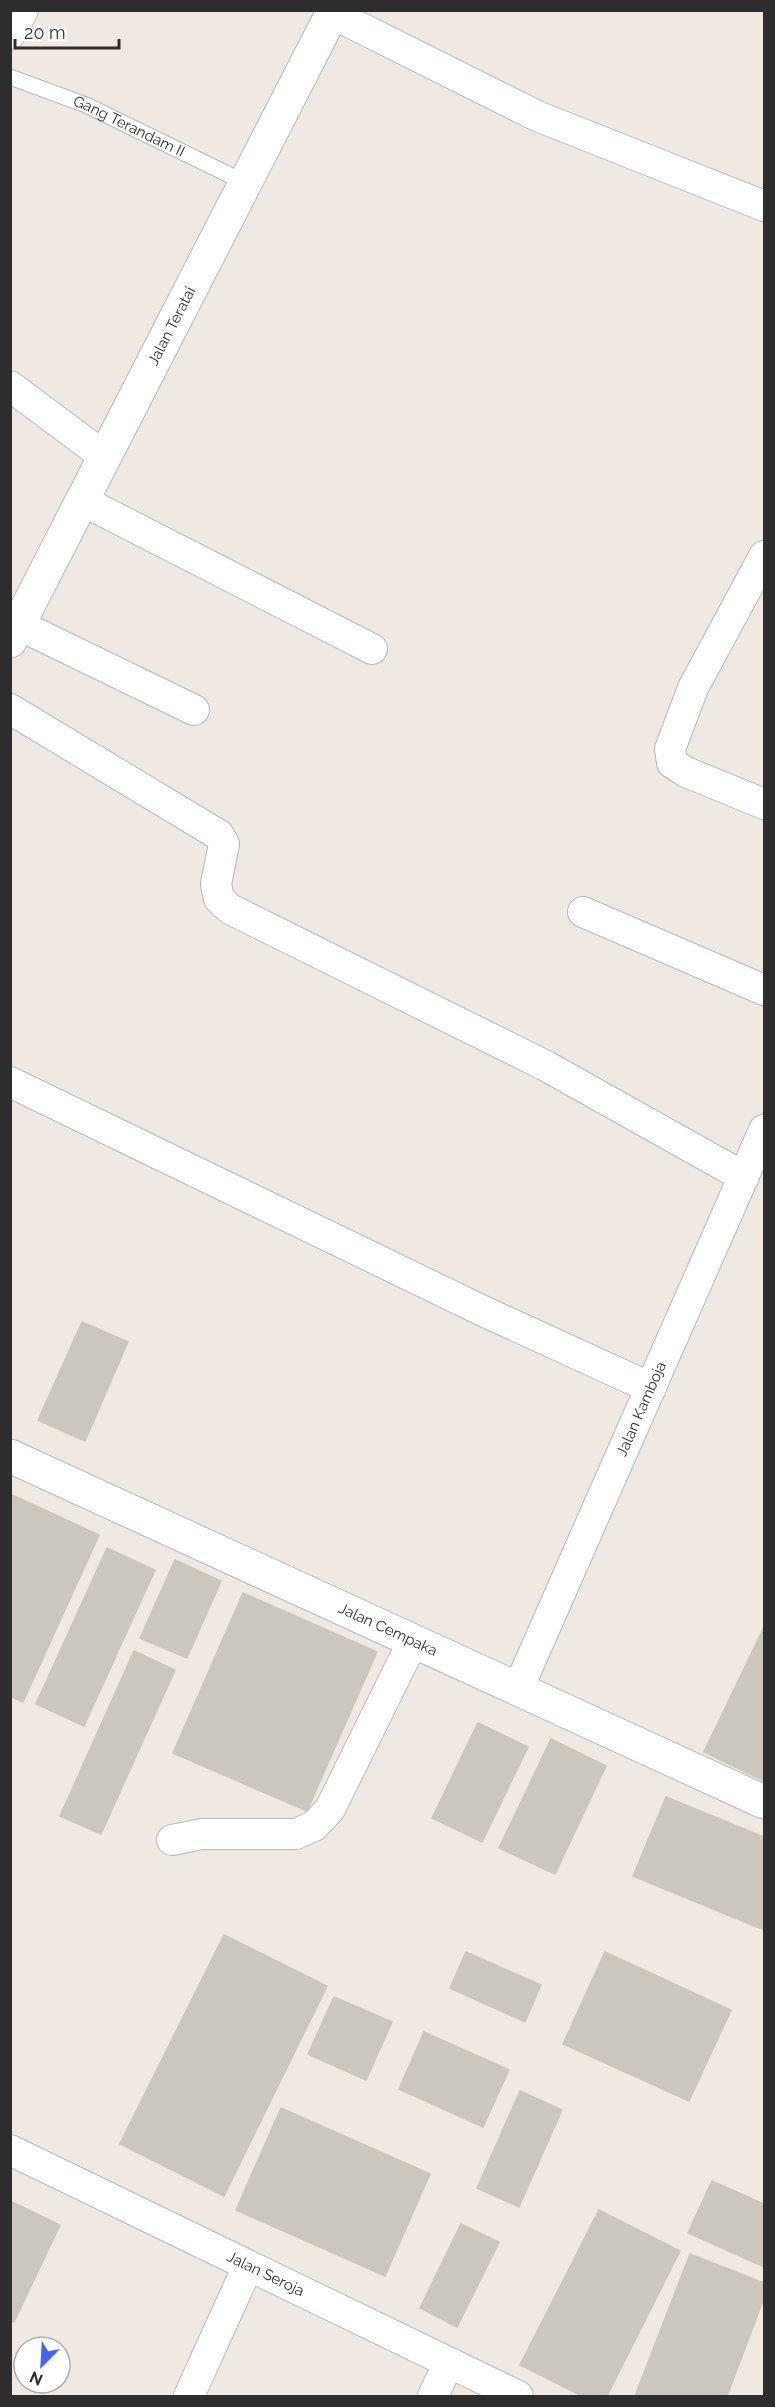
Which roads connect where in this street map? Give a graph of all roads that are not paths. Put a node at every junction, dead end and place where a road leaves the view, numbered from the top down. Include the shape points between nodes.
1 (23, 10) edge
2 (334, 12) edge
3 (10, 34) edge
4 (10, 77) edge
5 (246, 183) junction
6 (765, 206) edge
7 (10, 386) edge
8 (105, 457) junction
9 (82, 501) junction
10 (765, 556) edge
11 (15, 633) edge
12 (372, 649) dead end
13 (10, 709) edge
14 (194, 710) dead end
15 (765, 804) edge
16 (583, 912) dead end
17 (765, 990) edge
18 (10, 1082) edge
19 (765, 1130) edge
20 (744, 1178) junction
21 (651, 1388) junction
22 (10, 1456) edge
23 (413, 1641) junction
24 (518, 1689) junction
25 (765, 1802) edge
26 (172, 1840) dead end
27 (10, 2151) edge
28 (248, 2266) junction
29 (448, 2364) junction
30 (189, 2397) edge
31 (433, 2397) edge
32 (518, 2397) edge

1 - 3 street
2 - 5 street, Jalan Teratai
2 - 6 street via 537,116
4 - 5 lane, Gang Terandam II via 86,105
5 - 8 street, Jalan Teratai
7 - 8 street
8 - 9 street, Jalan Teratai
9 - 11 street, Jalan Teratai
9 - 12 street
10 - 15 street via 693,687 670,748 672,763 686,772
11 - 14 street
13 - 20 street via 219,835 224,844 216,884 219,899 230,909 546,1066
16 - 17 street
18 - 21 street
19 - 20 street, Jalan Kamboja
20 - 21 street, Jalan Kamboja
21 - 24 street, Jalan Kamboja
22 - 23 street, Jalan Cempaka
23 - 24 street, Jalan Cempaka
23 - 26 street via 330,1809 314,1826 296,1834 202,1834
24 - 25 street, Jalan Cempaka
27 - 28 street, Jalan Seroja
28 - 29 street, Jalan Seroja
28 - 30 street
29 - 31 street
29 - 32 street, Jalan Seroja

